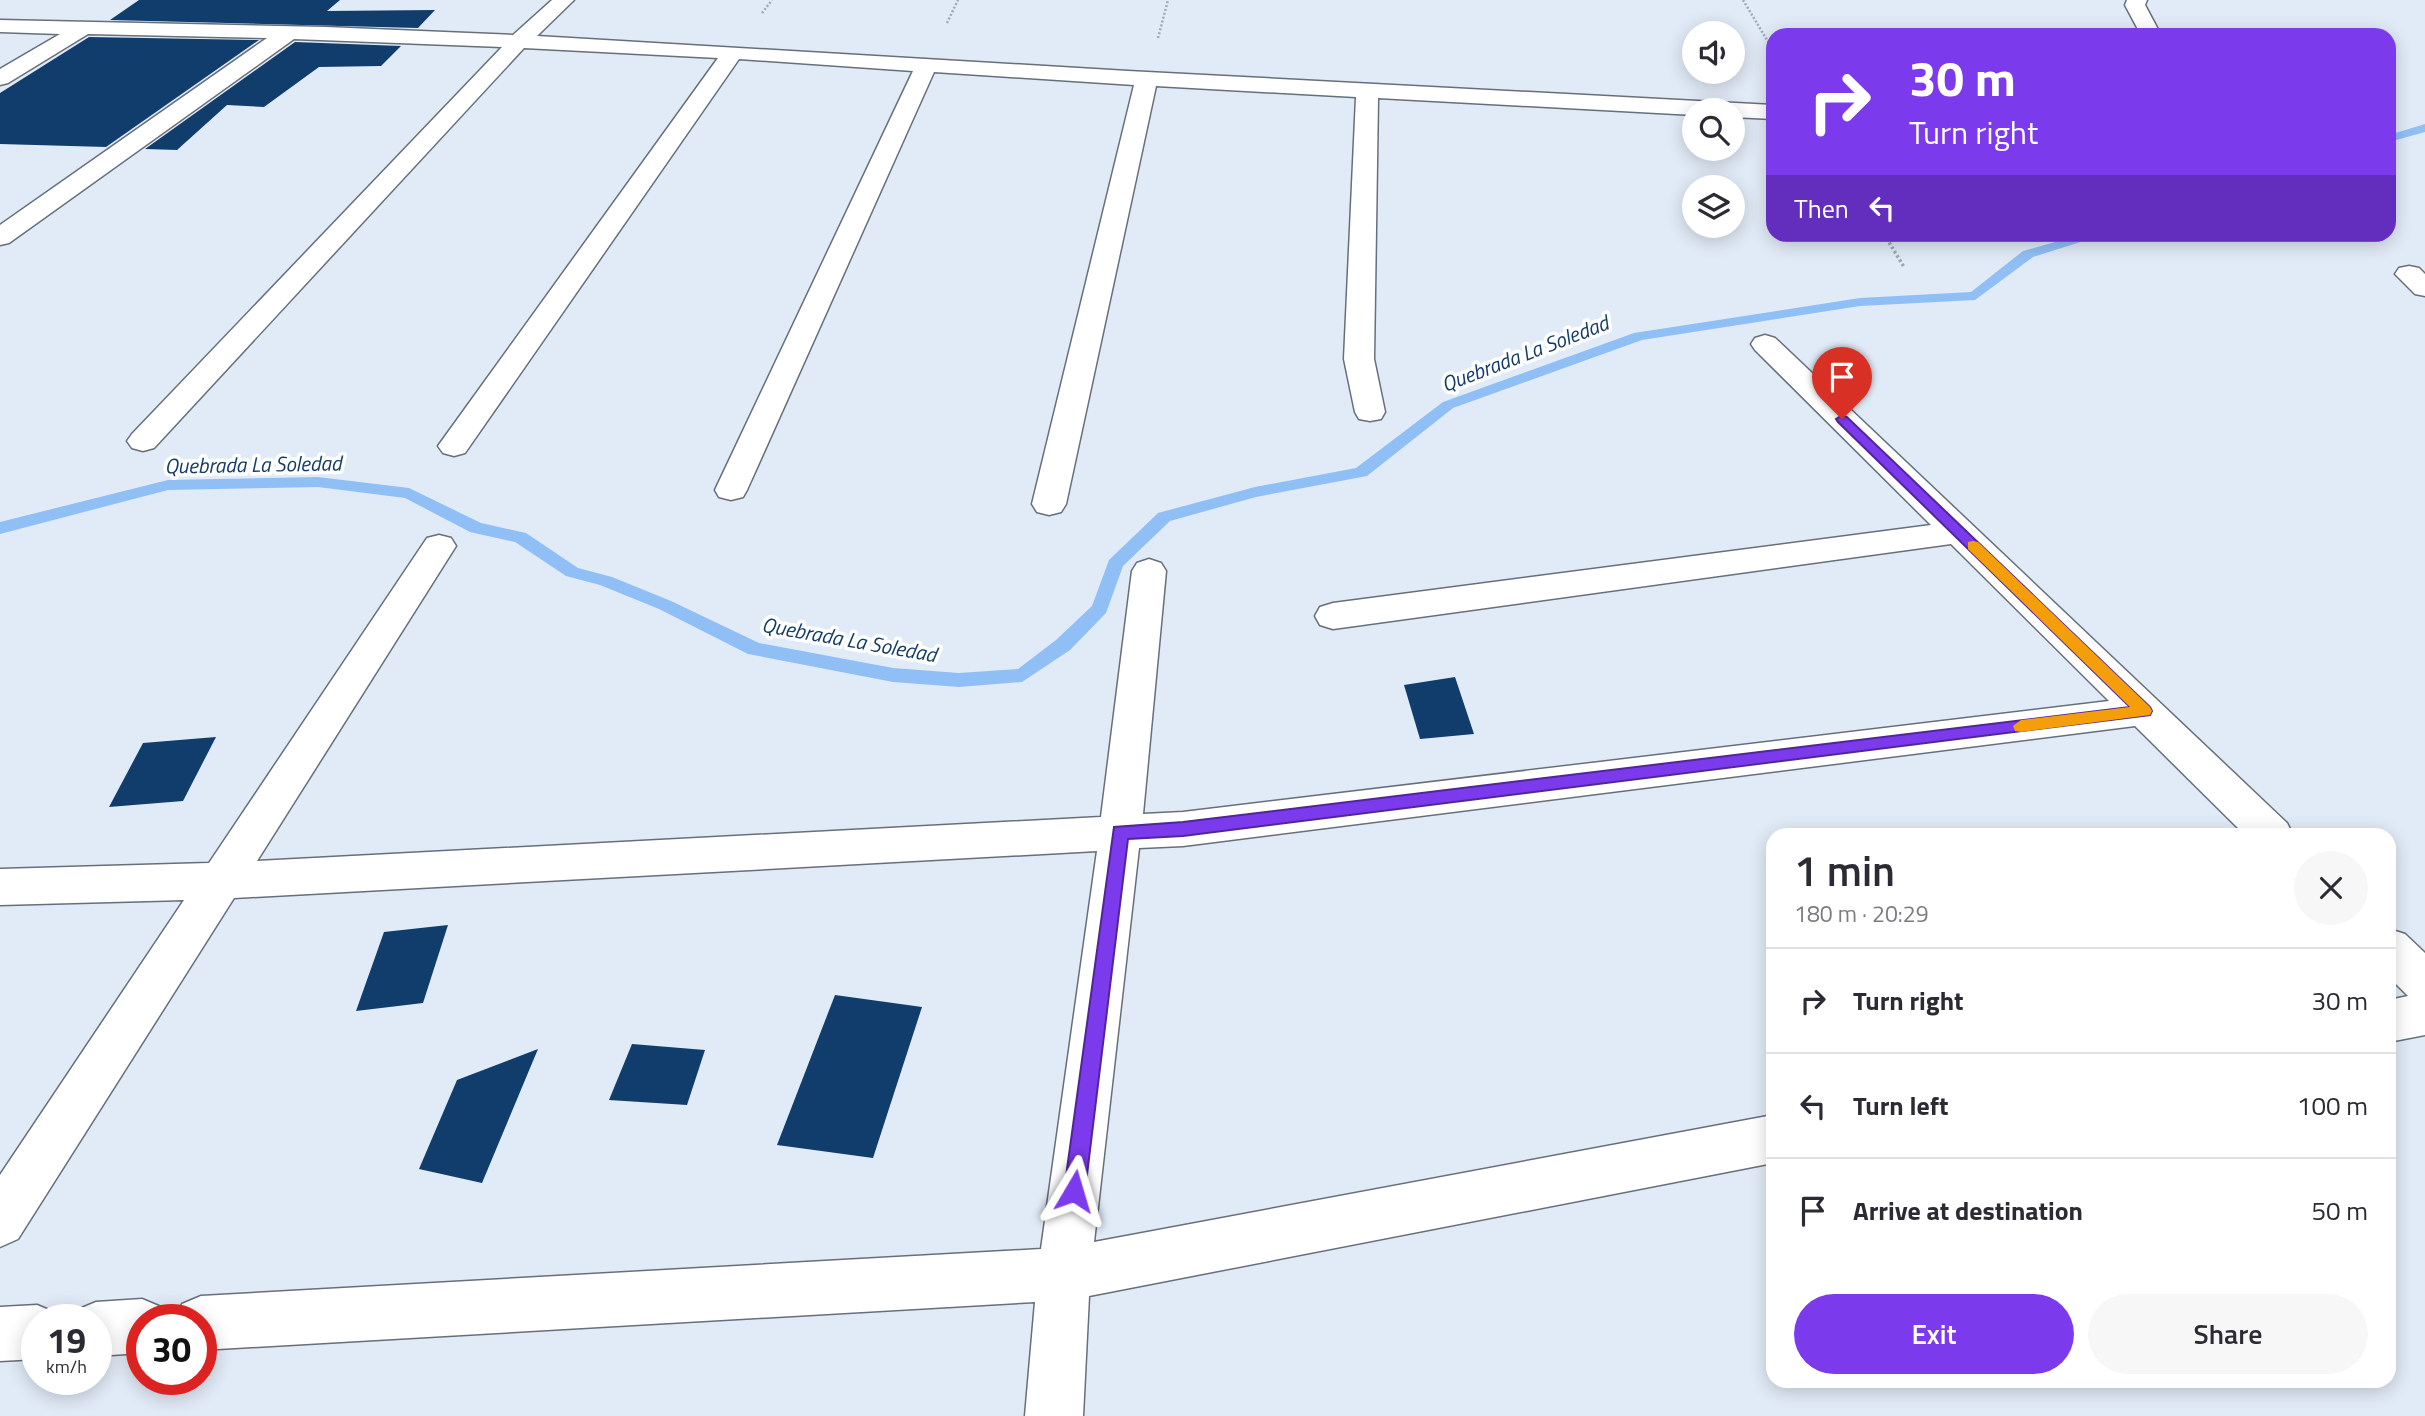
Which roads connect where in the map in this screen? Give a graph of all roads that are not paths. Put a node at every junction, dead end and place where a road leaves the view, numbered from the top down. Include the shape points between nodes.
1 (564, 0) edge
2 (2137, 0) edge
3 (0, 26) edge
4 (84, 28) junction
5 (2147, 28) edge
6 (288, 33) junction
7 (519, 41) junction
8 (733, 52) junction
9 (926, 65) junction
10 (0, 78) edge
11 (1146, 79) junction
12 (1367, 91) junction
13 (1766, 112) edge
14 (0, 237) edge
15 (1765, 344) dead end
16 (1370, 412) dead end
17 (143, 441) dead end
18 (454, 446) dead end
19 (731, 490) dead end
20 (1049, 504) dead end
21 (1959, 532) junction
22 (439, 546) dead end
23 (1149, 571) dead end
24 (1333, 616) dead end
25 (2144, 711) junction
26 (2265, 828) edge
27 (1120, 832) junction
28 (220, 881) junction
29 (0, 887) edge
30 (2396, 955) edge
31 (2425, 983) edge
32 (2425, 1014) edge
33 (2396, 1020) edge
34 (1766, 1140) edge
35 (0, 1221) edge
36 (1064, 1274) junction
37 (217, 1322) edge
38 (21, 1333) edge
39 (0, 1334) edge
40 (1054, 1416) edge

1 - 7 street
2 - 5 street via 2135,5
3 - 4 street
4 - 6 street
4 - 10 street
6 - 7 street
6 - 14 street
7 - 8 street
7 - 17 street
8 - 9 street
8 - 18 street
9 - 11 street
9 - 19 street
11 - 12 street
11 - 20 street
12 - 13 street
12 - 16 street via 1359,359
15 - 21 street
21 - 24 street
21 - 25 street
22 - 28 street
23 - 27 street
25 - 26 street
25 - 27 street via 1183,829
27 - 28 street
27 - 36 street
28 - 29 street
28 - 35 street
30 - 31 street
32 - 33 street
34 - 36 street
36 - 37 street
36 - 40 street
38 - 39 street

